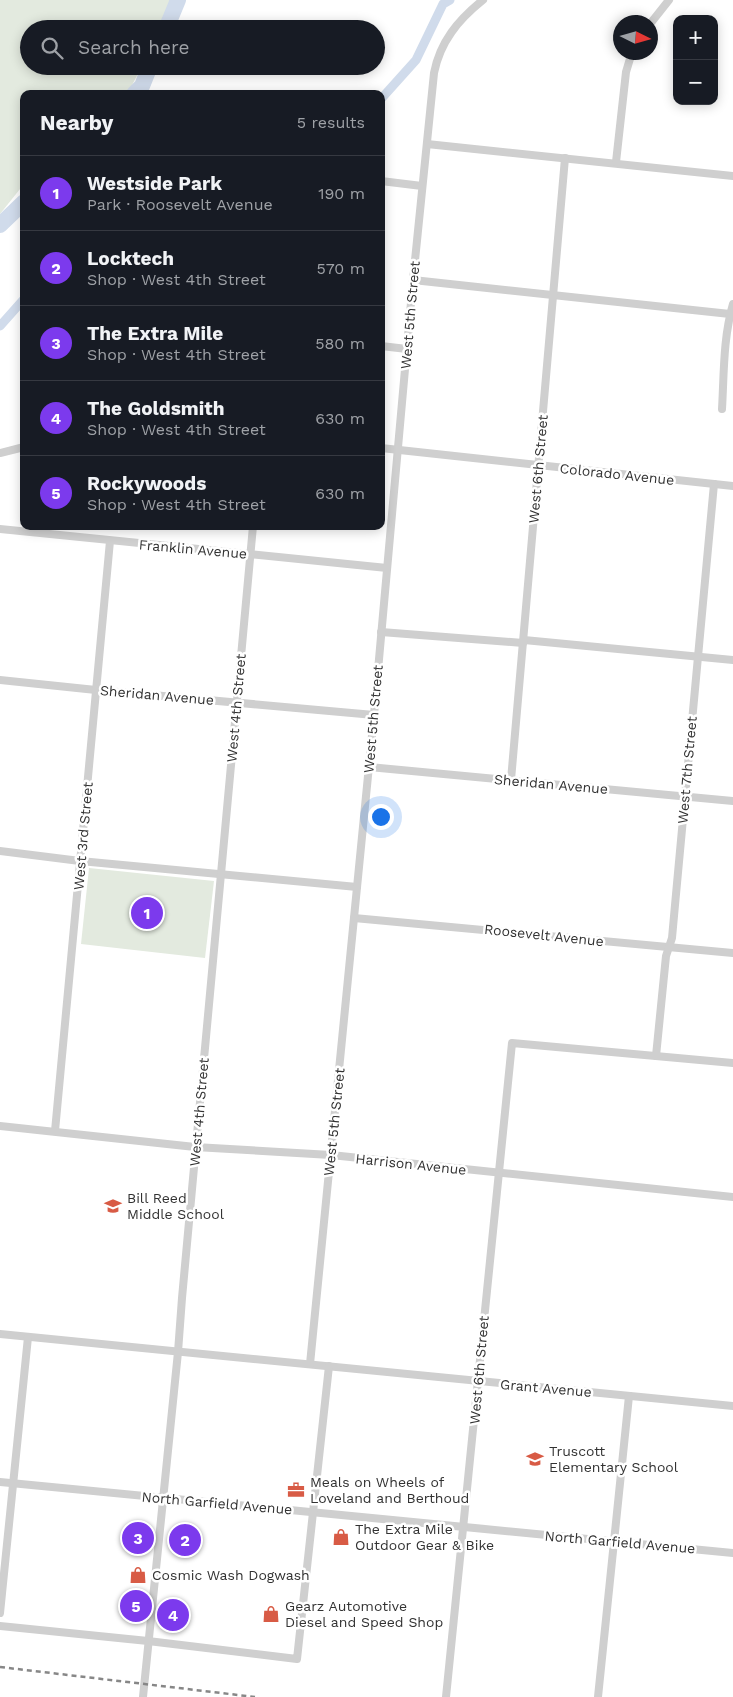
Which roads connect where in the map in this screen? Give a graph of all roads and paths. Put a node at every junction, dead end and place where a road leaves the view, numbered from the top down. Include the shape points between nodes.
1 (483, 0) edge
2 (669, 0) edge
3 (657, 15) edge
4 (630, 60) edge
5 (427, 144) junction
6 (565, 158) junction
7 (616, 162) junction
8 (733, 176) edge
9 (385, 181) edge
10 (422, 186) junction
11 (413, 280) junction
12 (554, 295) junction
13 (733, 304) edge
14 (730, 314) junction
15 (385, 346) edge
16 (407, 348) junction
17 (722, 409) dead end
18 (20, 447) edge
19 (385, 448) edge
20 (398, 450) junction
21 (0, 453) edge
22 (538, 465) junction
23 (714, 484) junction
24 (733, 486) edge
25 (0, 529) edge
26 (253, 530) edge
27 (110, 541) junction
28 (250, 554) junction
29 (387, 568) junction
30 (381, 632) junction
31 (523, 642) junction
32 (698, 656) junction
33 (733, 660) edge
34 (0, 680) edge
35 (96, 690) junction
36 (236, 703) junction
37 (374, 715) junction
38 (369, 767) junction
39 (511, 780) junction
40 (684, 796) junction
41 (733, 801) edge
42 (0, 851) edge
43 (80, 861) junction
44 (220, 874) junction
45 (357, 887) junction
46 (354, 918) junction
47 (668, 947) junction
48 (733, 953) edge
49 (656, 1056) junction
50 (733, 1063) edge
51 (0, 1126) edge
52 (55, 1131) junction
53 (195, 1147) junction
54 (331, 1155) junction
55 (498, 1173) junction
56 (733, 1196) edge
57 (0, 1334) edge
58 (28, 1337) junction
59 (178, 1352) junction
60 (310, 1364) junction
61 (329, 1366) junction
62 (479, 1381) junction
63 (629, 1396) junction
64 (733, 1406) edge
65 (0, 1482) edge
66 (14, 1484) junction
67 (164, 1498) junction
68 (314, 1513) junction
69 (463, 1527) junction
70 (615, 1542) junction
71 (733, 1553) edge
72 (0, 1613) edge
73 (0, 1626) edge
74 (148, 1641) junction
75 (142, 1697) edge
76 (446, 1697) edge
77 (598, 1697) edge

1 - 5 street, West 5th Street via 456,25 436,62
2 - 3 street
4 - 7 street
5 - 6 street
5 - 10 street, West 5th Street
6 - 7 street
6 - 12 street, West 6th Street
7 - 8 street
9 - 10 street
10 - 11 street, West 5th Street
11 - 12 street
11 - 16 street, West 5th Street
12 - 14 street
12 - 22 street, West 6th Street
13 - 14 street
14 - 17 street
15 - 16 street
16 - 20 street, West 5th Street
18 - 21 street
19 - 20 street, Colorado Avenue
20 - 22 street, Colorado Avenue
20 - 29 street, West 5th Street
22 - 23 street, Colorado Avenue
22 - 31 street, West 6th Street
23 - 24 street, Colorado Avenue
23 - 32 street, West 7th Street
25 - 27 street, Franklin Avenue
26 - 28 street, West 4th Street
27 - 28 street, Franklin Avenue
27 - 35 street, West 3rd Street
28 - 29 street, Franklin Avenue
28 - 36 street, West 4th Street
29 - 30 street, West 5th Street
30 - 31 street
30 - 37 street, West 5th Street
31 - 32 street
31 - 39 street, West 6th Street
32 - 33 street
32 - 40 street, West 7th Street
34 - 35 street, Sheridan Avenue
35 - 36 street, Sheridan Avenue
35 - 43 street, West 3rd Street
36 - 37 street, Sheridan Avenue
36 - 44 street, West 4th Street
37 - 38 street, West 5th Street
38 - 39 street, Sheridan Avenue
38 - 45 street, West 5th Street
39 - 40 street, Sheridan Avenue
40 - 41 street, Sheridan Avenue
40 - 47 street, West 7th Street via 672,938
42 - 43 street
43 - 44 street
43 - 52 street, West 3rd Street
44 - 45 street
44 - 53 street, West 4th Street
45 - 46 street, West 5th Street
46 - 47 street, Roosevelt Avenue
46 - 54 street, West 5th Street
47 - 48 street, Roosevelt Avenue
47 - 49 street, West 7th Street
49 - 50 street
49 - 55 street, West 6th Street via 512,1043
51 - 52 street, Harrison Avenue
52 - 53 street, Harrison Avenue
53 - 54 street, Harrison Avenue
53 - 59 street, West 4th Street
54 - 55 street, Harrison Avenue
54 - 60 street, West 5th Street
55 - 56 street, Harrison Avenue
55 - 62 street, West 6th Street
57 - 58 street
58 - 59 street
58 - 66 street
59 - 60 street
59 - 67 street, West 4th Street
60 - 61 street, Grant Avenue
61 - 62 street, Grant Avenue
61 - 68 street
62 - 63 street, Grant Avenue
62 - 69 street, West 6th Street
63 - 64 street, Grant Avenue
63 - 70 street
65 - 66 street, North Garfield Avenue
66 - 67 street, North Garfield Avenue
66 - 72 street
67 - 68 street, North Garfield Avenue
67 - 74 street, West 4th Street
68 - 69 street, North Garfield Avenue
68 - 74 street via 297,1659
69 - 70 street, North Garfield Avenue
69 - 76 street, West 6th Street
70 - 71 street, North Garfield Avenue
70 - 77 street
73 - 74 street
74 - 75 street, West 4th Street

